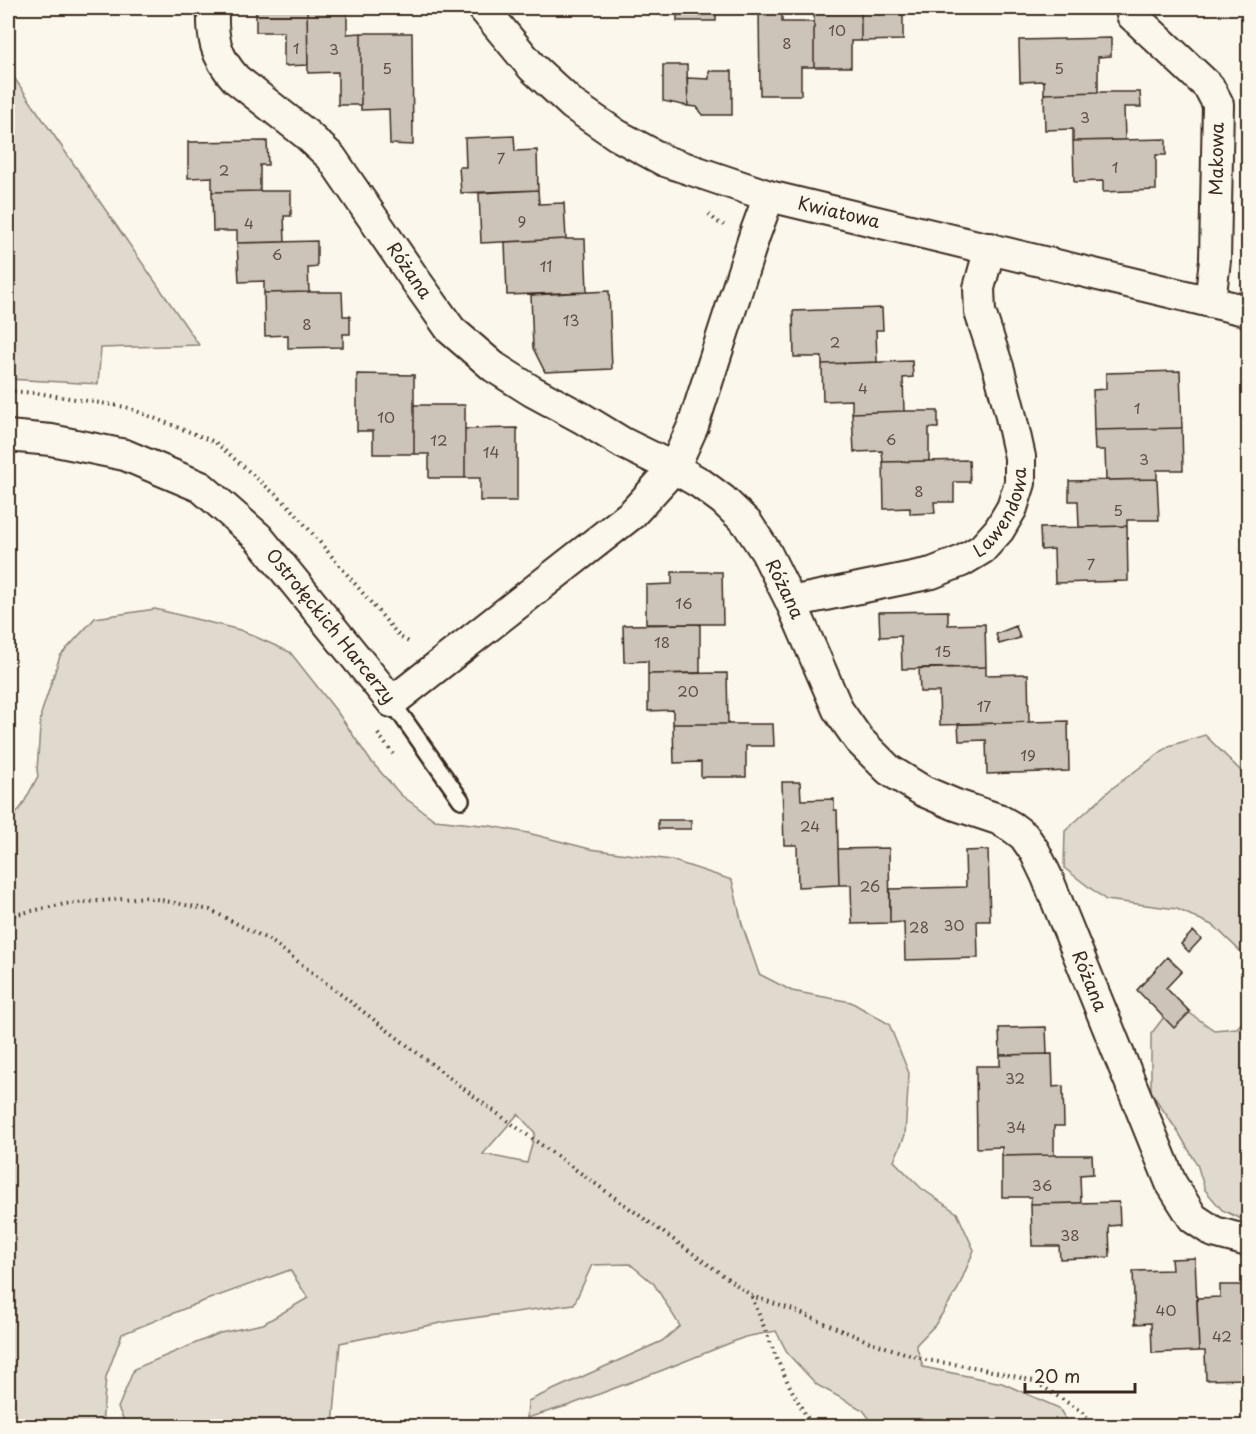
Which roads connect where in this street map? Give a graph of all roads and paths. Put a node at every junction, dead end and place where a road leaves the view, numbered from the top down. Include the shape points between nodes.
1 (213, 8) edge
2 (483, 8) edge
3 (1132, 15) dead end
4 (769, 196) junction
5 (990, 248) junction
6 (1210, 302) junction
7 (1248, 311) edge
8 (8, 392) edge
9 (8, 436) edge
10 (674, 468) junction
11 (792, 602) junction
12 (413, 644) dead end
13 (392, 702) junction
14 (375, 730) dead end
15 (396, 758) dead end
16 (461, 800) dead end
17 (8, 916) edge
18 (1248, 1241) edge
19 (752, 1296) junction
20 (812, 1426) edge
21 (1094, 1426) edge

1 - 10 street, Różana via 215,46 229,71 331,157 451,330 494,367 532,391
2 - 4 street, Kwiatowa via 532,67 573,105 617,135 665,161
3 - 6 street, Makowa via 1209,87 1218,104 1215,260
4 - 5 street, Kwiatowa
4 - 10 street, Ostrołęckich Harcerzy via 693,426
5 - 6 street, Kwiatowa
5 - 11 street, Lawendowa via 979,288 980,312 1005,391 1020,457 1020,483 1012,508 982,549 962,561 932,573
6 - 7 street, Kwiatowa
8 - 12 path via 126,407 214,442 291,507 400,637
9 - 13 street, Ostrołęckich Harcerzy via 125,455 201,487 258,537
10 - 11 street, Różana via 723,500 747,523
10 - 13 street, Ostrołęckich Harcerzy via 632,514
11 - 18 street, Różana via 838,710 859,740 889,770 923,791 998,819 1024,836 1047,877 1171,1183 1193,1218 1214,1232
13 - 16 lane
14 - 15 path
17 - 19 path via 65,904 146,897 210,910 271,941 480,1101
19 - 20 path via 776,1358
19 - 21 path via 926,1360 1034,1381 1082,1412

